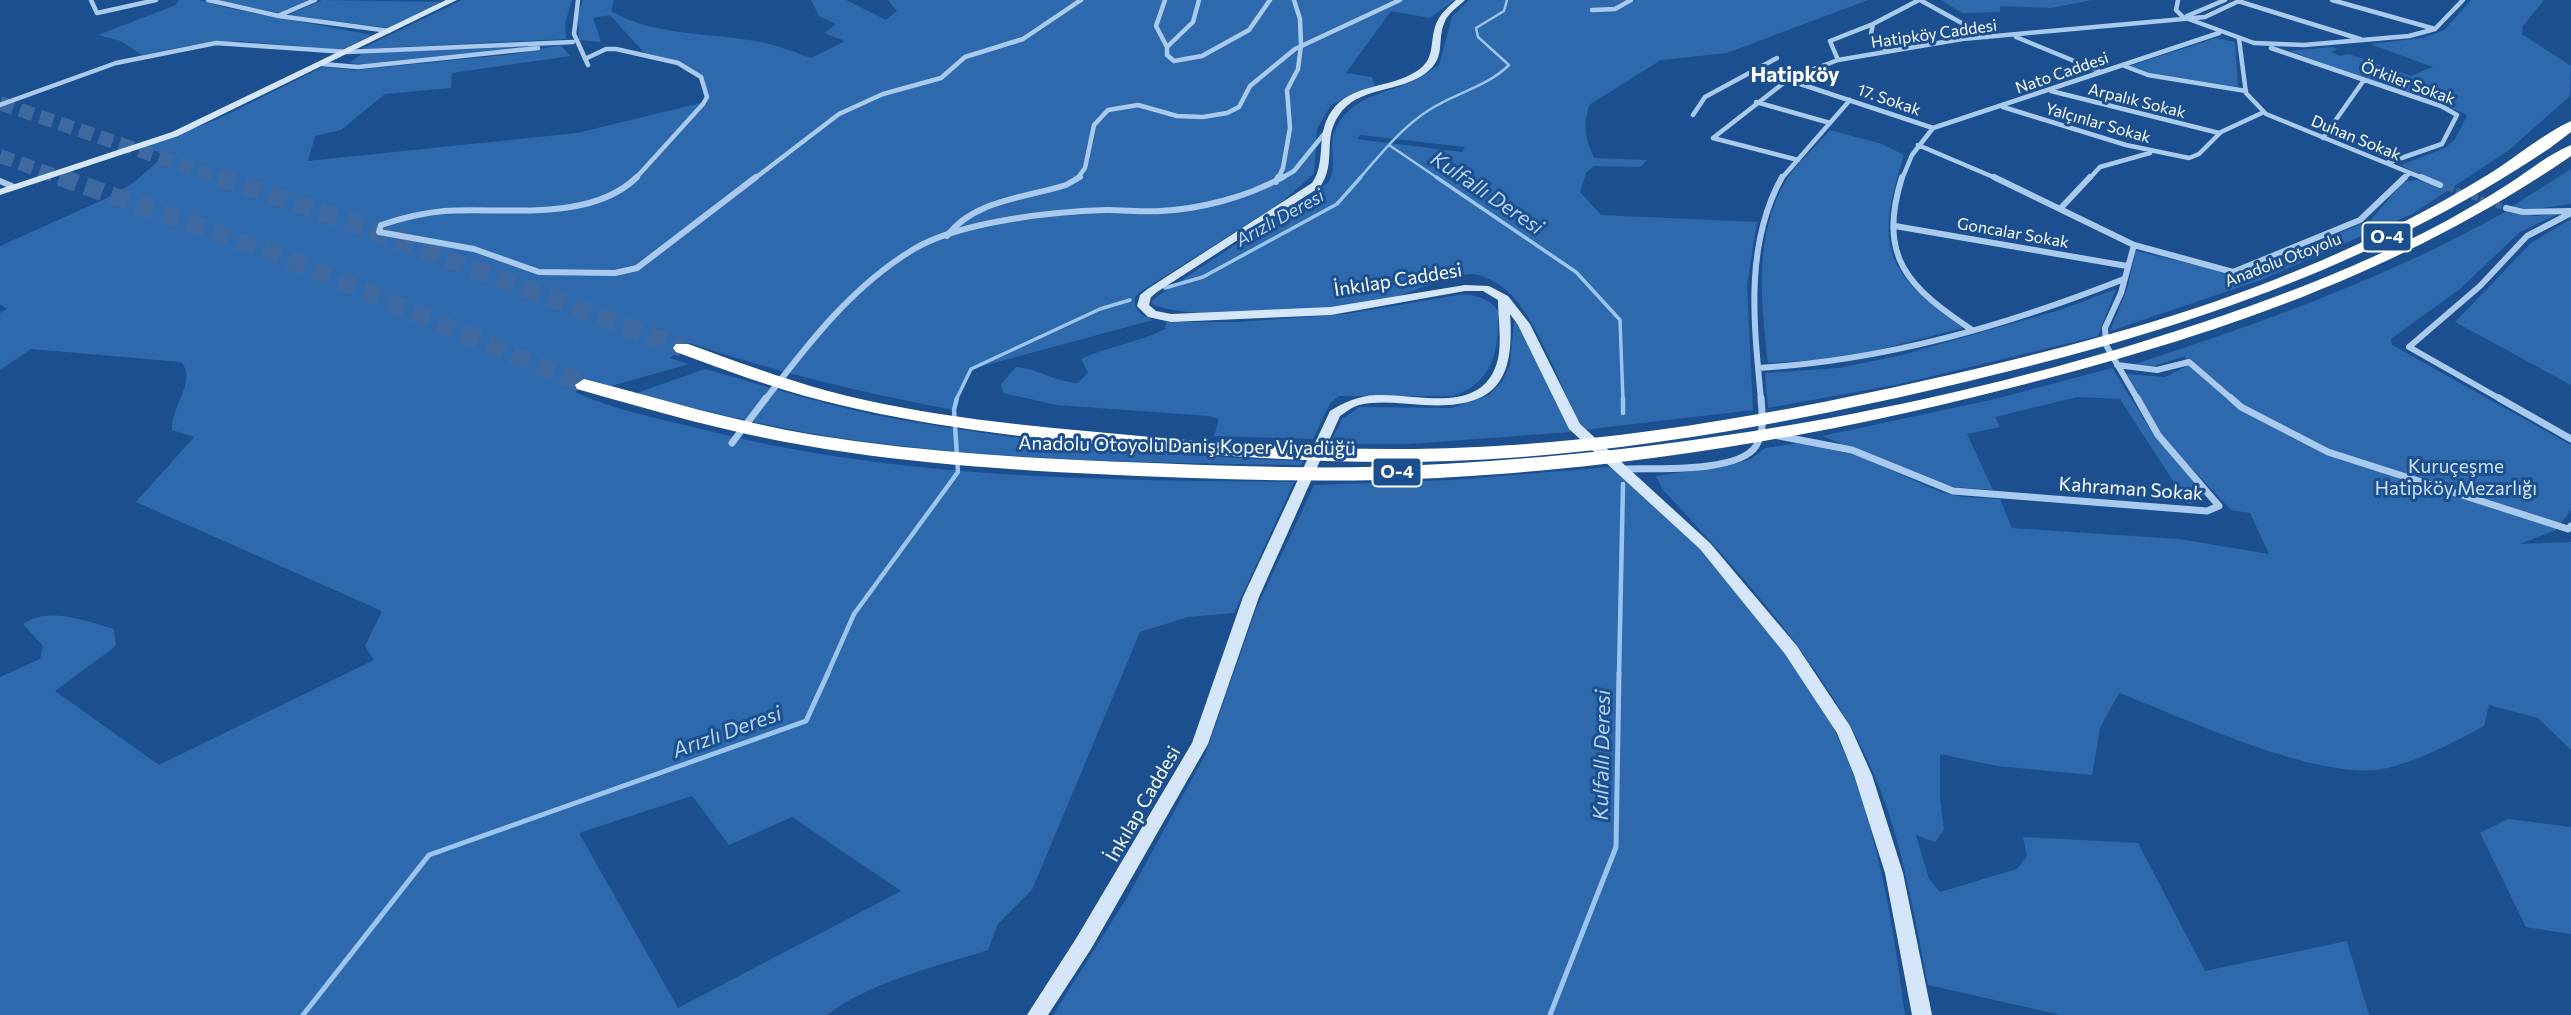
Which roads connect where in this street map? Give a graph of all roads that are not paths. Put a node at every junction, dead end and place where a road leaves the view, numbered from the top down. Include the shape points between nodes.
1 (91, 0) edge
2 (156, 0) edge
3 (208, 0) edge
4 (315, 0) edge
5 (453, 0) edge
6 (578, 0) edge
7 (1081, 0) edge
8 (1165, 0) edge
9 (1199, 0) edge
10 (1270, 0) edge
11 (1294, 0) edge
12 (1400, 0) edge
13 (1461, 0) edge
14 (1631, 0) edge
15 (1917, 0) edge
16 (2178, 0) edge
17 (2225, 0) edge
18 (2239, 0) edge
19 (2332, 0) edge
20 (2463, 0) edge
21 (1592, 10) dead end
22 (279, 16) junction
23 (2183, 18) junction
24 (1873, 24) junction
25 (2435, 29) junction
26 (389, 32) junction
27 (2219, 33) junction
28 (2012, 36) junction
29 (1988, 37) junction
30 (2239, 39) junction
31 (2364, 40) junction
32 (573, 42) junction
33 (1301, 45) junction
34 (2264, 45) junction
35 (549, 46) junction
36 (1167, 47) junction
37 (1887, 51) junction
38 (347, 52) junction
39 (1777, 58) dead end
40 (1838, 60) junction
41 (322, 64) junction
42 (2122, 65) junction
43 (1758, 70) junction
44 (2101, 72) junction
45 (1790, 78) junction
46 (2364, 80) junction
47 (2049, 90) junction
48 (2246, 91) junction
49 (1850, 100) junction
50 (1756, 102) junction
51 (0, 106) edge
52 (2001, 106) junction
53 (2264, 111) junction
54 (1693, 115) dead end
55 (1830, 122) junction
56 (2571, 125) edge
57 (1933, 128) junction
58 (2220, 133) junction
59 (1324, 134) junction
60 (2323, 138) junction
61 (1918, 145) junction
62 (2571, 149) edge
63 (2154, 152) junction
64 (1798, 160) junction
65 (2387, 163) junction
66 (2409, 174) junction
67 (0, 181) edge
68 (1276, 182) junction
69 (2441, 185) tunnel mouth
70 (14, 187) junction
71 (0, 192) edge
72 (2506, 208) tunnel mouth
73 (2060, 209) junction
74 (2571, 212) edge
75 (1895, 226) junction
76 (947, 236) junction
77 (2133, 245) junction
78 (2127, 266) junction
79 (2124, 278) junction
80 (1504, 299) junction
81 (2194, 322) junction
82 (1972, 330) junction
83 (682, 348) tunnel mouth
84 (2117, 365) junction
85 (1759, 368) junction
86 (584, 385) tunnel mouth
87 (1761, 433) junction
88 (2571, 439) edge
89 (732, 443) dead end
90 (1625, 469) junction
91 (2571, 526) edge
92 (1037, 1015) edge
93 (1922, 1015) edge

1 - 2 street via 97,13
3 - 22 street
4 - 22 street
5 - 26 street
6 - 32 street via 572,17
7 - 32 street via 1023,39 969,54 941,78 876,97 825,122 636,268 539,272 474,249 379,232 389,221 426,213 562,205 612,195 640,176 707,97 701,77 678,63 609,49 586,62
8 - 36 street via 1156,26
9 - 36 street via 1190,26
10 - 36 street via 1249,30 1202,56 1174,61 1167,55
11 - 33 street
12 - 33 street
13 - 59 street via 1441,19 1430,65 1405,81 1345,103
14 - 21 street via 1615,9
15 - 24 street
15 - 29 street
16 - 23 street via 2176,10
17 - 23 street
18 - 23 street, Hatipköy Caddesi via 2214,15
18 - 31 street
19 - 25 street
20 - 25 street
22 - 26 street
23 - 27 street
23 - 28 street, Hatipköy Caddesi
24 - 37 street via 1871,34
24 - 40 street via 1830,41
25 - 31 street
26 - 38 street
27 - 30 street
27 - 42 street, Nato Caddesi
28 - 29 street, Hatipköy Caddesi
28 - 44 street
29 - 37 street, Hatipköy Caddesi
30 - 34 street
30 - 48 street
31 - 34 street
32 - 35 street
33 - 68 street via 1298,69 1287,90 1290,128
33 - 76 street via 1255,81 1239,107 1227,113 1188,117 1138,104 1108,110 1094,125 1079,178 962,219
34 - 46 street, Örkiler Sokak
35 - 38 street
35 - 41 street via 358,67
37 - 40 street, Hatipköy Caddesi
38 - 41 street
38 - 51 street via 247,43 195,46 98,68
39 - 43 street
40 - 45 street, Hatipköy Caddesi
41 - 70 street via 175,134
42 - 44 street, Nato Caddesi
42 - 48 street via 2148,75
43 - 45 street, 17. Sokak
43 - 54 street via 1705,97
44 - 47 street, Nato Caddesi
45 - 49 street, 17. Sokak
45 - 50 street, Hatipköy Caddesi
46 - 60 street
46 - 65 street, Örkiler Sokak via 2457,115 2442,144
47 - 52 street, Nato Caddesi
47 - 58 street, Arpalık Sokak
48 - 53 street
49 - 55 street
49 - 57 street, 17. Sokak
50 - 55 street
50 - 64 street, Hatipköy Caddesi via 1713,138
52 - 57 street, Nato Caddesi
52 - 63 street, Yalçınlar Sokak
53 - 58 street
53 - 60 street, Duhan Sokak
55 - 64 street
56 - 81 highway, Anadolu Otoyolu / O-4 via 2474,191 2414,223
57 - 61 street
58 - 63 street, Yalçınlar Sokak via 2189,158
59 - 68 street via 1298,168
59 - 80 street, İnkılap Caddesi via 1326,165 1316,185 1153,290 1143,300 1145,311 1171,318 1293,314 1465,288 1485,288
60 - 65 street, Duhan Sokak
61 - 73 street
61 - 75 street via 1898,191
62 - 81 highway, Anadolu Otoyolu / O-4 via 2497,198 2393,254 2269,305
63 - 73 street via 2099,167
64 - 85 street via 1773,193 1756,256 1753,293
65 - 66 street, Duhan Sokak
66 - 69 street, Duhan Sokak
66 - 77 street via 2360,220 2233,272
67 - 70 street
68 - 76 street via 1195,206 1002,221
70 - 71 street
72 - 74 street
73 - 77 street
74 - 88 street via 2526,236 2480,286 2409,347
75 - 78 street, Goncalar Sokak
75 - 82 street via 1901,268 1936,304
76 - 89 street via 901,257 835,312
77 - 78 street, Kahraman Sokak
78 - 79 street, Kahraman Sokak
79 - 82 street via 2060,305
79 - 84 street, Kahraman Sokak via 2105,336
80 - 90 street via 1524,324 1574,426
80 - 92 street, İnkılap Caddesi via 1504,354 1499,374 1487,387 1451,402 1362,399 1335,414 1251,597 1200,744
81 - 83 highway, Anadolu Otoyolu Daniş Koper Viyadüğü / O-4 via 1960,380 1739,423 1569,444 1325,455 1213,449 981,425 816,393
81 - 86 highway, Anadolu Otoyolu Daniş Koper Viyadüğü / O-4 via 2087,363 1879,414 1660,450 1437,471 1217,472 959,461 766,433
82 - 85 street via 1855,361
84 - 87 street, Kahraman Sokak via 2158,435 2218,502 2215,509 1953,491 1844,448
84 - 91 street via 2157,370 2189,362 2253,415 2328,452 2490,506 2568,529
85 - 87 street
87 - 90 street via 1753,450 1734,459
90 - 93 street via 1705,546 1748,597 1813,681 1844,731 1894,873

